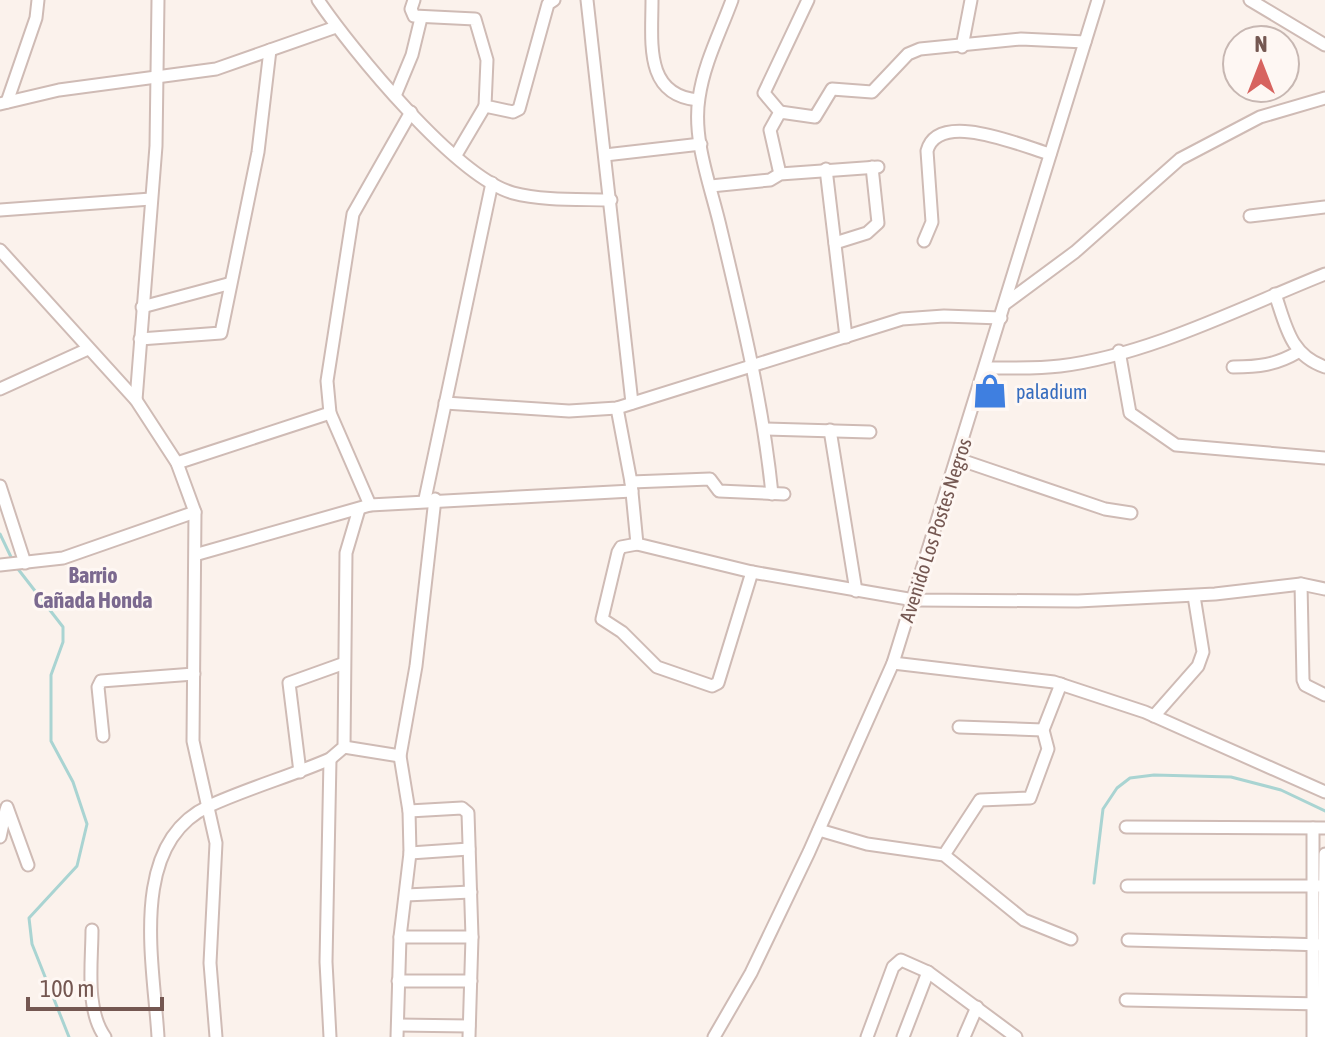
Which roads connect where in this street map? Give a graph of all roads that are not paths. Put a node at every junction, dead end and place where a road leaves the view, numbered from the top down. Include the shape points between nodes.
1 (38, 0) edge
2 (158, 0) edge
3 (318, 0) edge
4 (414, 0) edge
5 (554, 0) edge
6 (587, 0) edge
7 (652, 0) edge
8 (732, 0) edge
9 (808, 0) edge
10 (971, 0) edge
11 (1098, 0) edge
12 (1250, 0) edge
13 (421, 18) junction
14 (336, 27) junction
15 (1085, 42) junction
16 (1325, 45) edge
17 (962, 47) junction
18 (270, 50) junction
19 (157, 78) junction
20 (395, 96) junction
21 (1325, 98) edge
22 (698, 100) junction
23 (4, 103) edge
24 (485, 106) junction
25 (411, 112) junction
26 (780, 112) junction
27 (701, 144) junction
28 (1050, 154) junction
29 (456, 155) junction
30 (605, 155) junction
31 (826, 169) junction
32 (780, 174) junction
33 (492, 183) junction
34 (711, 186) junction
35 (151, 199) junction
36 (611, 200) junction
37 (1325, 207) edge
38 (0, 210) edge
39 (1250, 216) dead end
40 (924, 241) dead end
41 (835, 243) junction
42 (0, 250) edge
43 (1325, 274) edge
44 (228, 284) junction
45 (1275, 294) junction
46 (1005, 303) junction
47 (142, 307) junction
48 (1001, 318) junction
49 (846, 337) junction
50 (140, 339) junction
51 (88, 349) junction
52 (1119, 351) junction
53 (1298, 352) junction
54 (753, 366) junction
55 (1233, 367) dead end
56 (1325, 367) edge
57 (986, 368) junction
58 (0, 389) edge
59 (136, 400) junction
60 (445, 403) junction
61 (632, 403) junction
62 (617, 408) junction
63 (330, 413) junction
64 (766, 429) junction
65 (830, 430) junction
66 (870, 432) dead end
67 (1325, 458) edge
68 (958, 459) junction
69 (177, 463) junction
70 (0, 486) edge
71 (632, 487) junction
72 (430, 499) junction
73 (364, 507) junction
74 (195, 512) junction
75 (1131, 513) dead end
76 (637, 544) junction
77 (198, 554) junction
78 (25, 563) junction
79 (0, 565) edge
80 (752, 572) junction
81 (1301, 584) junction
82 (1325, 589) edge
83 (856, 591) junction
84 (1194, 596) junction
85 (914, 600) junction
86 (893, 663) junction
87 (342, 664) junction
88 (194, 674) junction
89 (1061, 684) junction
90 (1325, 695) edge
91 (1154, 716) junction
92 (959, 727) dead end
93 (1043, 730) junction
94 (103, 736) dead end
95 (344, 747) junction
96 (400, 756) junction
97 (330, 759) junction
98 (300, 772) junction
99 (1325, 792) edge
100 (4, 806) edge
101 (207, 807) junction
102 (409, 811) junction
103 (1126, 827) dead end
104 (1319, 828) edge
105 (819, 830) junction
106 (0, 837) edge
107 (469, 849) junction
108 (410, 853) junction
109 (944, 855) junction
110 (1321, 855) edge
111 (28, 865) dead end
112 (1127, 886) dead end
113 (1319, 886) edge
114 (471, 892) junction
115 (406, 895) junction
116 (1321, 912) edge
117 (92, 930) dead end
118 (400, 937) junction
119 (472, 937) junction
120 (1071, 939) dead end
121 (1128, 940) dead end
122 (1318, 945) edge
123 (928, 972) junction
124 (1320, 973) edge
125 (398, 981) junction
126 (471, 981) junction
127 (1126, 1000) dead end
128 (1318, 1003) edge
129 (977, 1007) junction
130 (397, 1031) edge
131 (469, 1031) edge
132 (1319, 1033) edge
133 (105, 1037) edge
134 (158, 1037) edge
135 (216, 1037) edge
136 (330, 1037) edge
137 (714, 1037) edge
138 (867, 1037) edge
139 (903, 1037) edge
140 (964, 1037) edge
141 (1016, 1037) edge

1 - 23 street
2 - 19 street
3 - 14 street
4 - 13 street via 411,14
5 - 24 street via 548,4 519,109
6 - 30 street
7 - 22 street via 653,56 662,85 678,98
8 - 22 street via 710,50
9 - 26 street via 764,93
10 - 17 street
11 - 15 street, Avenido Los Postes Negros
12 - 16 street
13 - 20 street
13 - 24 street via 470,17 479,25 487,60
14 - 18 street
14 - 20 street
15 - 17 street via 1021,39
15 - 28 street, Avenido Los Postes Negros
17 - 26 street via 914,50 870,93 832,89 815,117
18 - 19 street via 216,69
18 - 44 street via 258,152
19 - 23 street
19 - 35 street
20 - 25 street
21 - 46 street via 1260,117 1180,159 1075,252
22 - 27 street
24 - 29 street
25 - 29 street
25 - 63 street via 353,214 327,381
26 - 32 street via 770,130
27 - 30 street
27 - 34 street
28 - 40 street via 969,131 938,133 927,151 932,222
28 - 46 street, Avenido Los Postes Negros
29 - 33 street
30 - 36 street
31 - 32 street
31 - 41 street
31 - 41 street via 875,167 878,223 867,233
32 - 34 street via 770,180
33 - 36 street via 513,193
33 - 60 street
34 - 54 street
35 - 38 street
35 - 47 street
36 - 61 street
37 - 39 street
41 - 49 street
42 - 51 street
43 - 45 street
44 - 47 street
44 - 50 street via 221,333
45 - 52 street via 1178,334
45 - 53 street
46 - 48 street, Avenido Los Postes Negros
47 - 50 street
48 - 49 street via 902,319
48 - 57 street, Avenido Los Postes Negros
49 - 54 street
50 - 59 street
51 - 58 street
51 - 59 street
52 - 57 street via 1060,366
52 - 67 street via 1130,413 1169,443
53 - 55 street via 1262,367
53 - 56 street
54 - 61 street
54 - 64 street
57 - 68 street, Avenido Los Postes Negros
59 - 69 street
60 - 62 street via 569,411
60 - 72 street
61 - 62 street
62 - 71 street
63 - 69 street
63 - 73 street
64 - 65 street
64 - 71 street via 778,494 719,491 710,479
65 - 66 street
65 - 83 street
68 - 75 street
68 - 85 street, Avenido Los Postes Negros
69 - 74 street
70 - 78 street
71 - 72 street
71 - 76 street
72 - 73 street
72 - 96 street via 416,666
73 - 77 street
73 - 87 street via 346,553
74 - 77 street
74 - 78 street via 63,558
76 - 80 street
76 - 80 street via 618,552 602,619 657,667 712,686 718,683
77 - 88 street
78 - 79 street
80 - 83 street
81 - 82 street
81 - 84 street
81 - 90 street via 1303,680
83 - 85 street
84 - 85 street
84 - 91 street via 1203,652 1198,666
85 - 86 street, Avenido Los Postes Negros
86 - 89 street
86 - 105 street, Avenido Los Postes Negros
87 - 95 street
87 - 98 street via 289,683
88 - 94 street via 101,681
88 - 101 street via 193,741
89 - 91 street
89 - 93 street
91 - 99 street
92 - 93 street
93 - 109 street via 1048,749 1030,798 980,800
95 - 96 street
95 - 97 street
96 - 102 street
97 - 98 street
97 - 136 street
98 - 101 street
100 - 106 street
100 - 111 street
101 - 134 street via 173,832 152,891
101 - 135 street via 216,843 210,963
102 - 107 street via 466,809
102 - 108 street
103 - 104 street
104 - 110 street
105 - 109 street via 867,844
105 - 137 street, Avenido Los Postes Negros via 751,973
107 - 108 street
107 - 114 street
108 - 115 street
109 - 120 street via 1024,920
110 - 113 street
112 - 113 street
113 - 116 street
114 - 115 street
114 - 119 street
115 - 118 street
116 - 122 street
117 - 133 street via 92,997
118 - 119 street
118 - 125 street
119 - 126 street
121 - 122 street
122 - 124 street
123 - 129 street
123 - 138 street via 910,961 893,967
123 - 139 street
124 - 128 street
125 - 126 street
125 - 130 street
126 - 131 street
127 - 128 street
128 - 132 street
129 - 140 street
129 - 141 street
130 - 131 street

